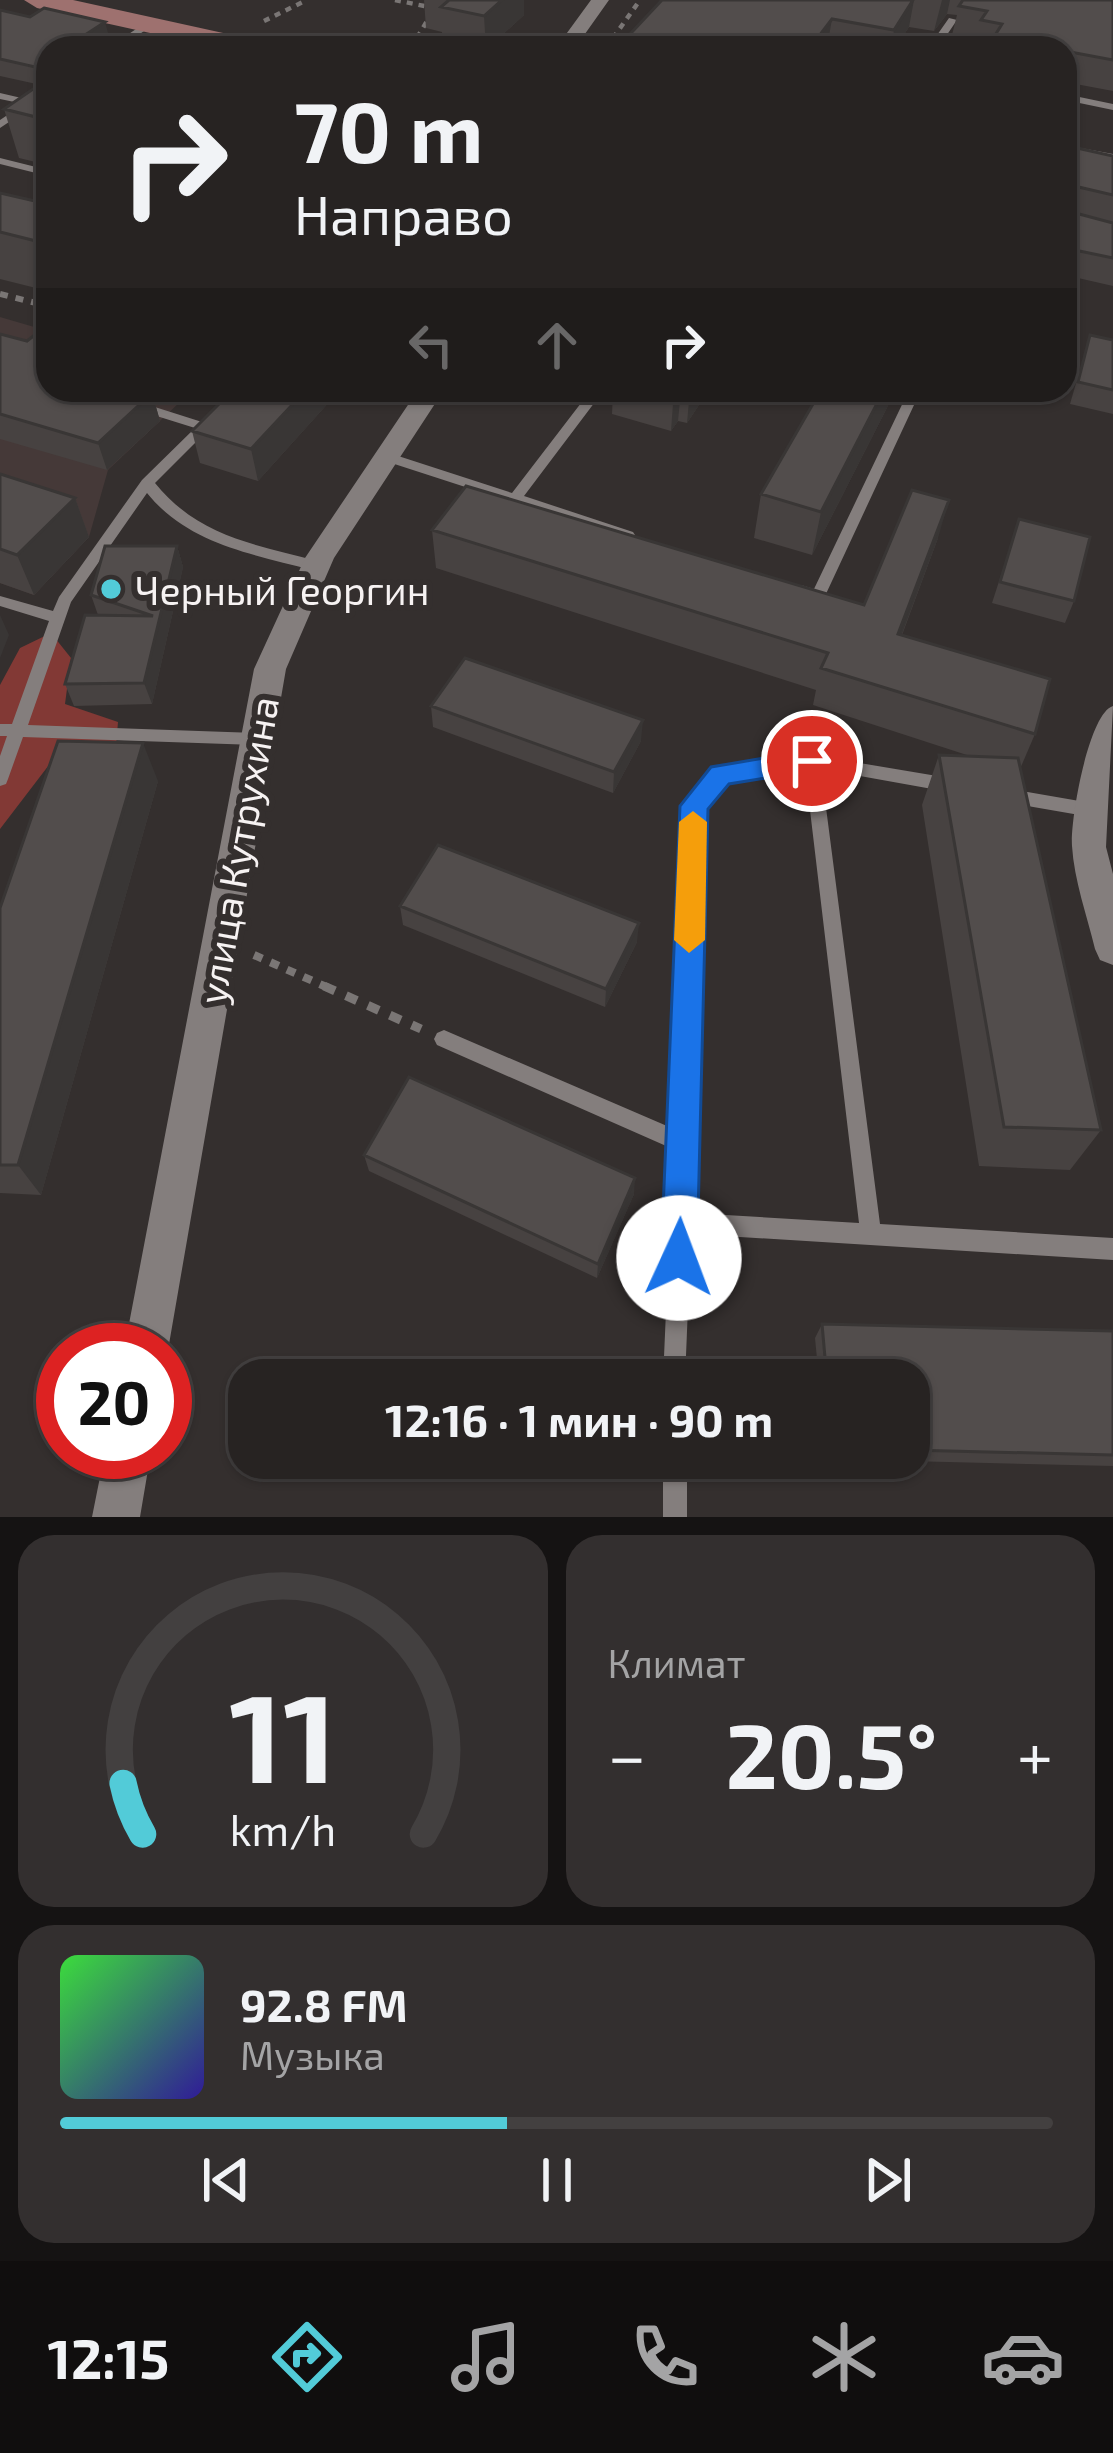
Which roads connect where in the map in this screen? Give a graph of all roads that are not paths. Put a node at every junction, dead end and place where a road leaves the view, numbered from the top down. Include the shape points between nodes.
1 (37, 0) edge
2 (599, 0) edge
3 (952, 20) dead end
4 (148, 25) junction
5 (260, 34) edge
6 (131, 36) edge
7 (574, 36) edge
8 (941, 36) edge
9 (0, 96) edge
10 (1077, 99) edge
11 (36, 101) edge
12 (32, 104) junction
13 (1113, 106) edge
14 (0, 125) edge
15 (1077, 150) edge
16 (1113, 157) edge
17 (0, 161) edge
18 (36, 169) edge
19 (128, 402) edge
20 (422, 402) edge
21 (589, 402) edge
22 (909, 402) edge
23 (217, 415) edge
24 (204, 427) junction
25 (383, 456) junction
26 (147, 483) junction
27 (515, 499) junction
28 (645, 540) edge
29 (312, 565) junction
30 (775, 582) edge
31 (0, 602) edge
32 (58, 618) junction
33 (1113, 718) edge
34 (9, 730) edge
35 (257, 739) junction
36 (812, 761) junction
37 (0, 779) edge
38 (1091, 810) junction
39 (1113, 949) edge
40 (444, 1040) road end
41 (683, 1143) junction
42 (681, 1222) junction
43 (871, 1234) junction
44 (1113, 1249) edge
45 (151, 1323) edge
46 (675, 1359) edge
47 (123, 1479) edge
48 (675, 1479) edge
49 (116, 1517) edge
50 (675, 1517) edge

1 - 4 street
2 - 7 street
3 - 8 lane
4 - 5 street
4 - 6 lane
9 - 12 lane
10 - 13 lane
11 - 12 lane
12 - 14 lane
15 - 16 lane
17 - 18 lane
19 - 24 lane
20 - 25 street, улица Кутрухина
21 - 27 lane
22 - 30 lane via 818,596
23 - 24 lane
24 - 26 lane
25 - 27 lane
25 - 29 street, улица Кутрухина
26 - 29 lane via 185,526
26 - 32 lane
27 - 28 lane
29 - 35 street, улица Кутрухина via 270,669
31 - 32 lane
32 - 34 lane
33 - 38 street
34 - 35 lane
34 - 37 lane
35 - 45 street, улица Кутрухина
36 - 38 lane
36 - 41 lane via 721,774 694,806
36 - 43 lane
38 - 39 street via 1089,847
40 - 41 lane
41 - 42 lane
42 - 43 lane
42 - 46 lane
43 - 44 lane
47 - 49 street
48 - 50 lane

